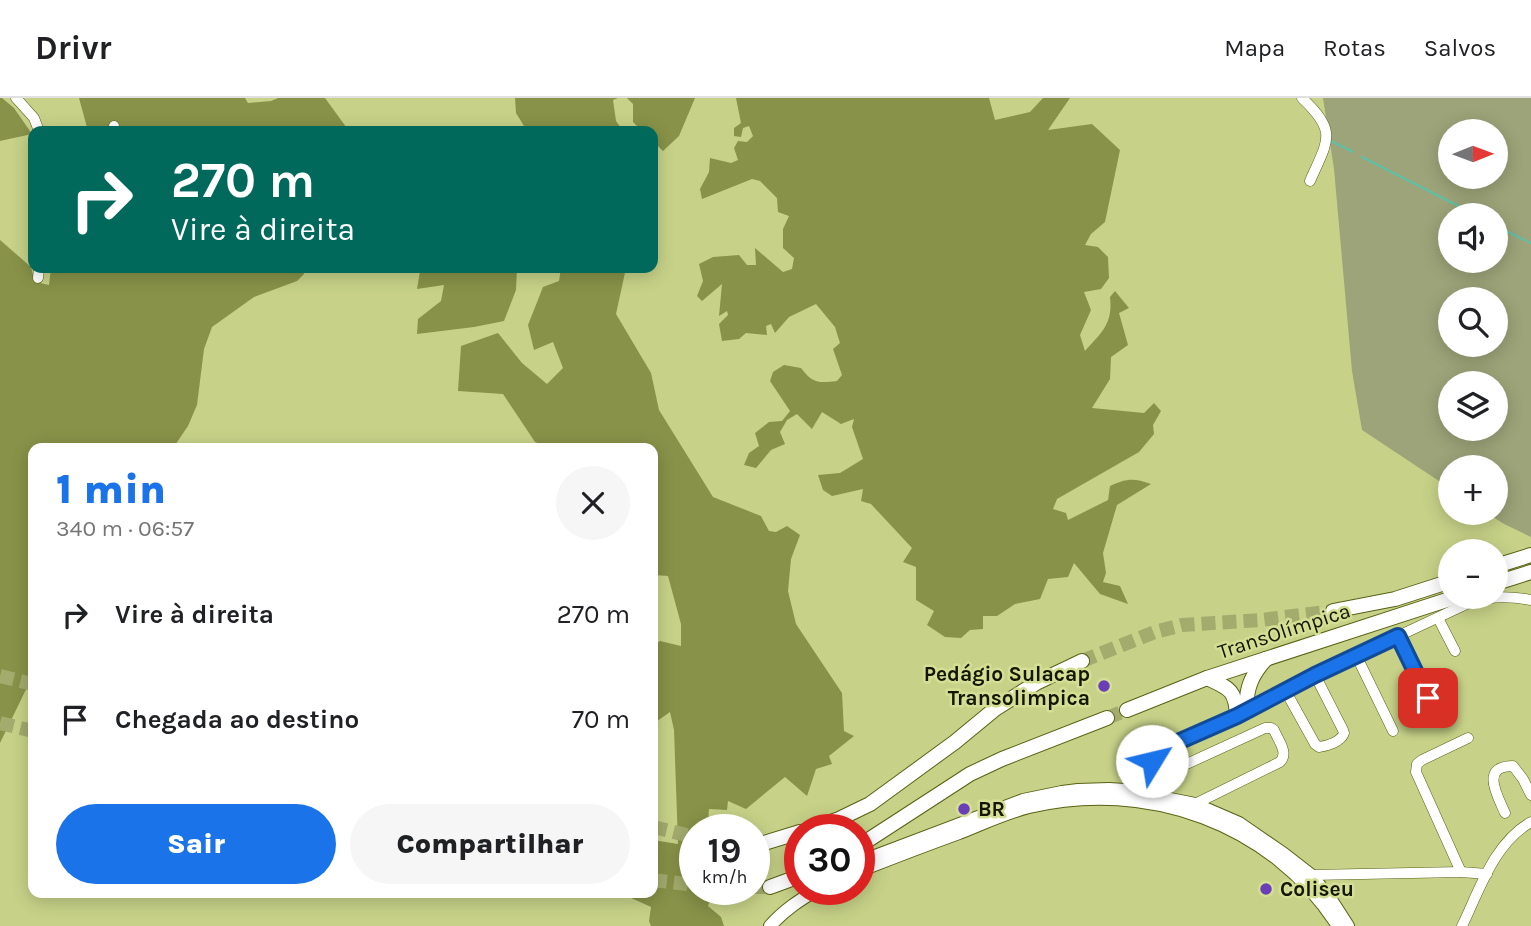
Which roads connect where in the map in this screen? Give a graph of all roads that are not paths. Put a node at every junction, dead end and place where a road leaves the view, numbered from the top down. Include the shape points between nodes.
1 (16, 98) edge
2 (1302, 98) edge
3 (37, 126) edge
4 (1310, 181) dead end
5 (1531, 555) edge
6 (1508, 562) edge
7 (1531, 572) edge
8 (1508, 579) edge
9 (1438, 585) edge
10 (1531, 600) edge
11 (1438, 603) edge
12 (1332, 611) tunnel mouth
13 (1438, 618) junction
14 (1398, 636) junction
15 (1455, 651) dead end
16 (1356, 656) junction
17 (1266, 659) junction
18 (1082, 661) tunnel mouth
19 (1315, 675) junction
20 (1208, 678) junction
21 (1286, 690) junction
22 (1428, 698) dead end
23 (1126, 710) tunnel mouth
24 (1242, 713) junction
25 (1107, 718) tunnel mouth
26 (1392, 731) dead end
27 (1468, 738) dead end
28 (1167, 773) dead end
29 (1527, 776) edge
30 (1531, 795) edge
31 (1065, 796) junction
32 (1158, 796) junction
33 (1195, 804) junction
34 (1505, 813) dead end
35 (848, 814) edge
36 (1531, 822) edge
37 (875, 836) edge
38 (875, 856) edge
39 (875, 865) edge
40 (1461, 872) junction
41 (1488, 874) junction
42 (1311, 875) junction
43 (784, 882) edge
44 (770, 887) tunnel mouth
45 (784, 903) edge
46 (793, 905) edge
47 (762, 926) edge
48 (770, 926) edge
49 (1338, 926) edge
50 (1348, 926) edge
51 (1462, 926) edge

1 - 3 street
2 - 4 street via 1318,113 1328,137
5 - 6 highway
7 - 8 highway
9 - 12 highway, TransOlímpica
10 - 13 street via 1490,597
11 - 17 highway, TransOlímpica
13 - 14 street
13 - 15 street
14 - 16 street
14 - 22 street
16 - 19 street
16 - 26 street
17 - 20 highway, TransOlímpica
17 - 24 highway via 1251,678
18 - 35 highway via 995,709 870,804
19 - 21 street
19 - 21 street via 1343,730 1341,739 1319,747 1315,744
20 - 23 highway, TransOlímpica
20 - 24 highway via 1232,692
21 - 24 street
24 - 32 street via 1158,752 1149,778
25 - 37 highway via 970,774
27 - 40 street via 1416,767
28 - 33 street via 1265,728 1274,730 1284,759
29 - 30 street
29 - 34 street via 1508,765 1494,775 1494,788
31 - 32 main road via 1109,789
31 - 38 main road via 1023,800
31 - 39 main road
31 - 49 main road via 1155,803 1234,830 1300,878
32 - 33 main road
33 - 42 main road via 1239,823
36 - 41 street via 1511,836
40 - 41 street
40 - 42 street
41 - 51 street
42 - 50 main road
43 - 44 highway
45 - 47 main road
46 - 48 main road

